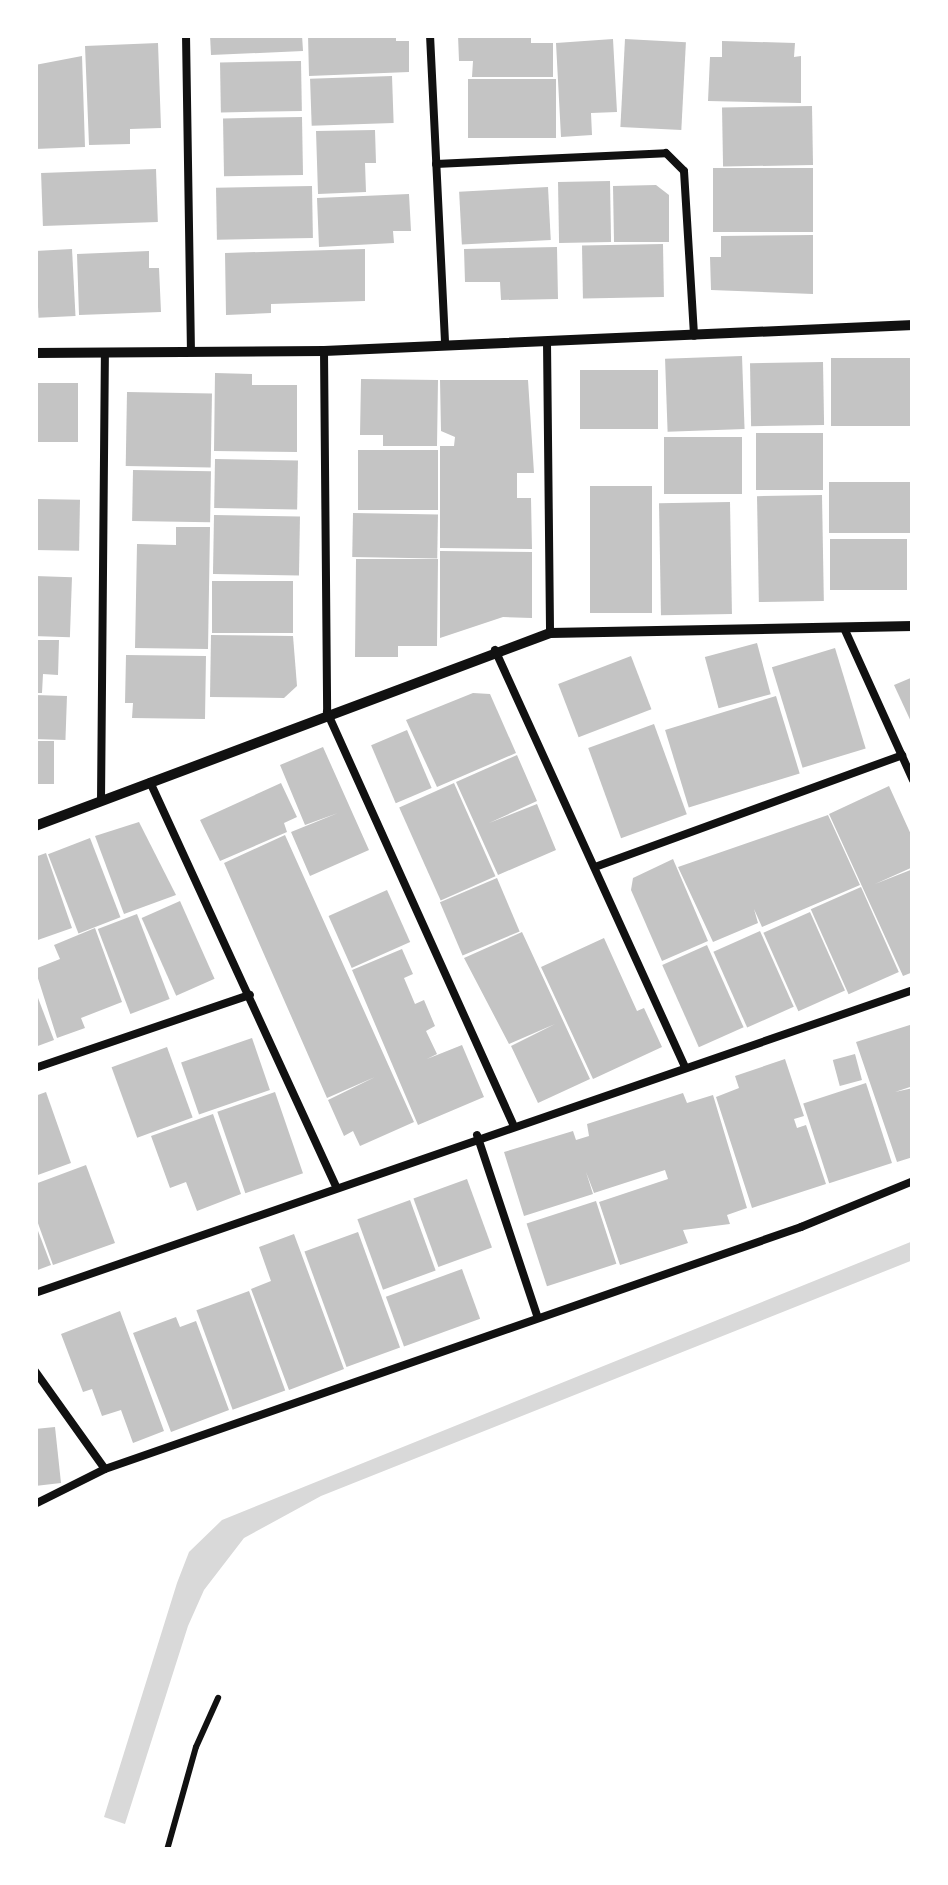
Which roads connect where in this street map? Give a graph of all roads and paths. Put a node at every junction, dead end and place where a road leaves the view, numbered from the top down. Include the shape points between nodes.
1 (186, 35) edge
2 (430, 35) edge
3 (436, 164) junction
4 (913, 325) edge
5 (694, 336) junction
6 (547, 342) junction
7 (446, 345) junction
8 (324, 350) junction
9 (191, 351) junction
10 (35, 353) edge
11 (105, 354) junction
12 (913, 626) edge
13 (844, 628) junction
14 (550, 634) junction
15 (495, 650) junction
16 (327, 712) junction
17 (902, 755) junction
18 (913, 780) edge
19 (150, 782) junction
20 (100, 801) junction
21 (35, 826) edge
22 (595, 867) junction
23 (913, 990) edge
24 (250, 995) junction
25 (685, 1066) junction
26 (35, 1068) edge
27 (512, 1123) junction
28 (477, 1135) junction
29 (913, 1181) edge
30 (335, 1184) junction
31 (35, 1293) edge
32 (537, 1314) junction
33 (35, 1372) edge
34 (105, 1469) junction
35 (35, 1504) edge
36 (218, 1698) dead end
37 (167, 1850) edge

1 - 9 lane
2 - 3 lane
3 - 5 lane via 666,154 684,171
3 - 7 lane
4 - 5 street
5 - 6 street
6 - 7 street
6 - 14 lane
7 - 8 street
8 - 9 street
8 - 16 lane
9 - 11 street
10 - 11 street
11 - 20 lane
12 - 13 street
13 - 14 street
13 - 17 lane
14 - 15 street
15 - 16 street
15 - 22 lane
16 - 19 street
16 - 27 lane
17 - 18 lane
17 - 22 lane
19 - 20 street
19 - 24 lane
20 - 21 street
22 - 25 lane
23 - 25 lane
24 - 26 lane
24 - 30 lane
25 - 27 lane
27 - 28 lane
28 - 30 lane
28 - 32 lane
29 - 32 lane via 801,1227
30 - 31 lane
32 - 34 lane
33 - 34 lane
34 - 35 lane
36 - 37 path via 196,1747

